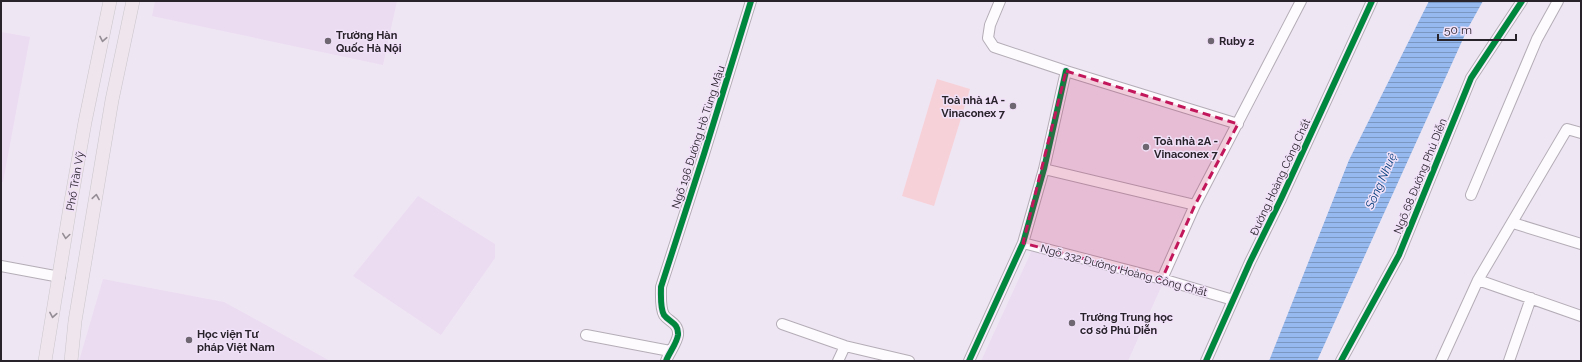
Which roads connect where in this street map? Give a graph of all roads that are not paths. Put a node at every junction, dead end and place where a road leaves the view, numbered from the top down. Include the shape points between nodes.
1 (110, 1) edge
2 (133, 1) edge
3 (751, 1) edge
4 (1000, 1) edge
5 (1301, 1) edge
6 (1372, 1) edge
7 (1522, 1) edge
8 (1558, 1) edge
9 (1066, 71) junction
10 (1238, 124) junction
11 (1581, 133) edge
12 (1044, 169) junction
13 (1471, 195) dead end
14 (1195, 206) junction
15 (1513, 223) junction
16 (1023, 243) junction
17 (1581, 244) edge
18 (1, 266) edge
19 (60, 277) junction
20 (1162, 279) junction
21 (82, 280) junction
22 (1478, 280) junction
23 (1531, 298) junction
24 (1233, 300) junction
25 (1581, 316) edge
26 (782, 324) dead end
27 (586, 335) dead end
28 (845, 346) junction
29 (668, 356) edge
30 (906, 360) edge
31 (45, 361) edge
32 (71, 361) edge
33 (838, 361) edge
34 (969, 361) edge
35 (1206, 361) edge
36 (1340, 361) edge
37 (1441, 361) edge
38 (1509, 361) edge

1 -> 19 main road, Phố Trần Vỹ via 85,122
21 -> 2 main road, Phố Trần Vỹ via 112,100
3 - 29 street, Ngõ 196 Đường Hồ Tùng Mậu via 661,286 662,308 665,316 677,328 678,336
4 - 9 street via 990,25 988,38 994,47
5 - 10 street
6 - 24 street, Đường Hoàng Công Chất
7 - 36 street, Ngõ 68 Đường Phú Diễn via 1471,78 1399,254
8 - 13 street via 1537,39
9 - 10 street
9 - 12 street
10 - 14 street
11 - 15 street via 1568,129
12 - 14 street
12 - 16 street
14 - 20 street
15 - 17 street
15 - 22 street
16 - 20 street, Ngõ 332 Đường Hoàng Công Chất
16 - 34 street
18 - 19 street
19 - 21 main road
19 -> 31 main road, Phố Trần Vỹ
20 - 24 street, Ngõ 332 Đường Hoàng Công Chất
21 - 32 main road, Phố Trần Vỹ
22 - 23 street
22 - 37 street
23 - 25 street
23 - 38 street
24 - 35 street, Đường Hoàng Công Chất
26 - 28 street
27 - 29 street
28 - 30 street
28 - 33 street

